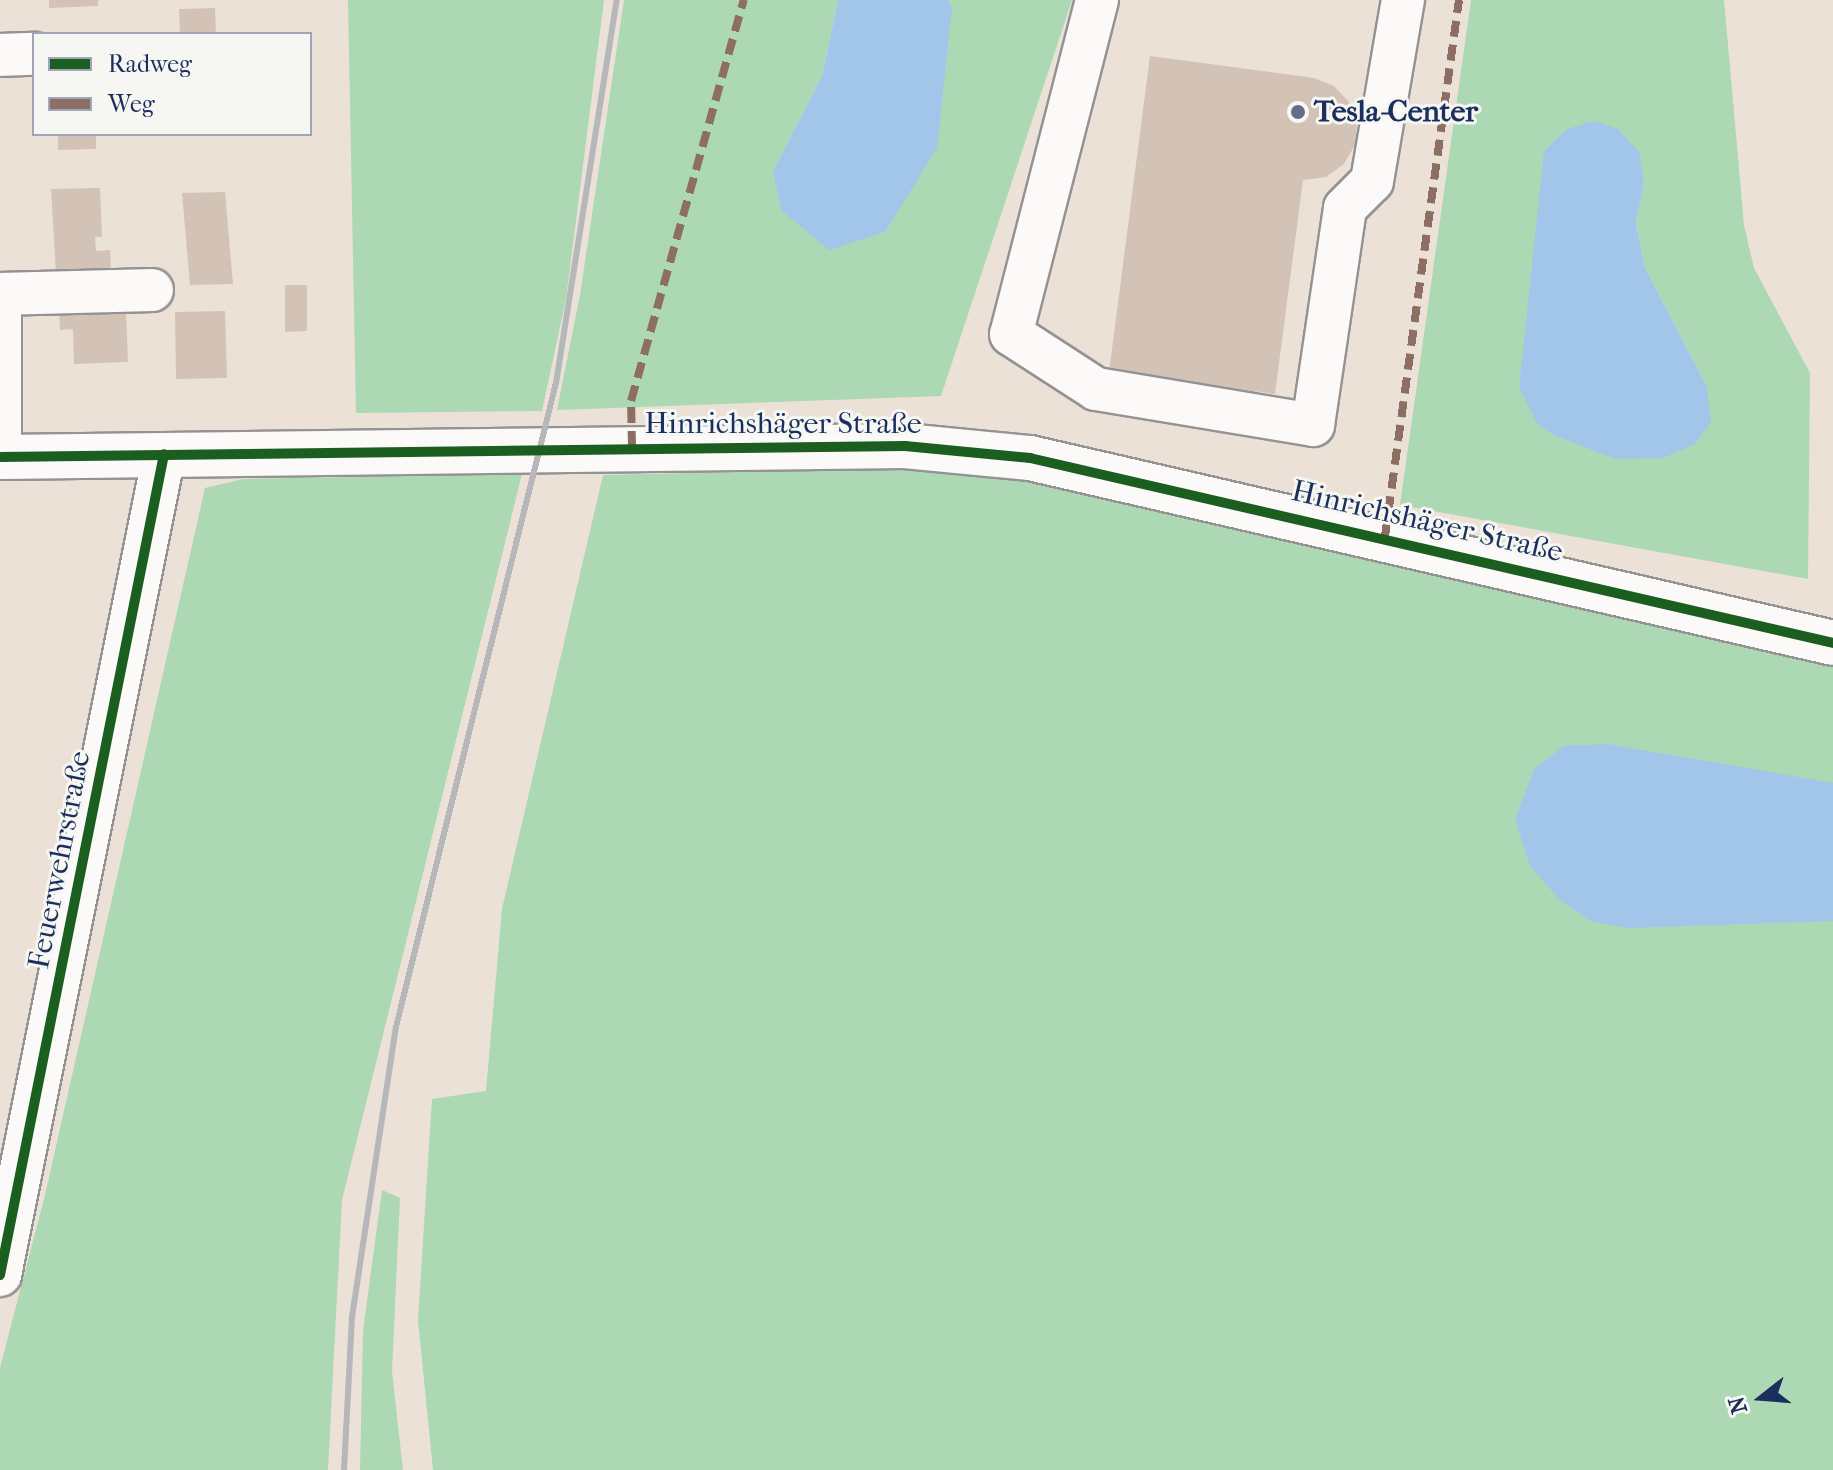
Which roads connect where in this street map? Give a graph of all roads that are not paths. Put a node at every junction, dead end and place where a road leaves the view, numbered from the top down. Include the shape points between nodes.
1 (1097, 0) edge
2 (1403, 0) edge
3 (32, 54) edge
4 (0, 55) edge
5 (152, 290) dead end
6 (0, 294) edge
7 (0, 302) edge
8 (164, 454) junction
9 (0, 457) edge
10 (1833, 643) edge
11 (0, 1275) edge

1 - 2 street via 1011,334 1096,389 1313,425 1345,208 1372,181
3 - 4 street
5 - 6 street
7 - 9 street
8 - 9 main road, Hinrichshäger Straße
8 - 10 main road, Hinrichshäger Straße via 905,446 1030,458
8 - 11 street, Feuerwehrstraße

